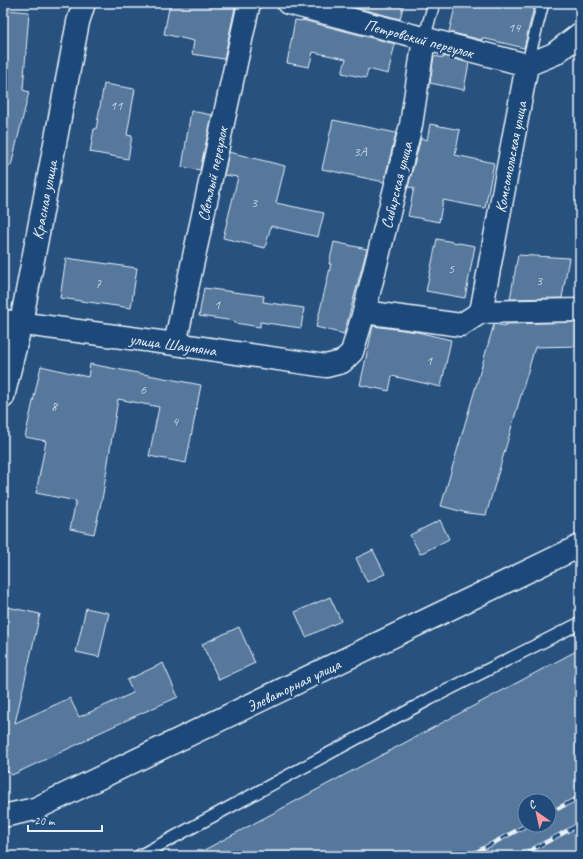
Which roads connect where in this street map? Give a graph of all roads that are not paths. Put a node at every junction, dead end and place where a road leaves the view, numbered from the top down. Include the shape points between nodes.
1 (84, 3) edge
2 (249, 3) edge
3 (288, 3) edge
4 (434, 3) edge
5 (542, 3) edge
6 (580, 34) edge
7 (424, 39) junction
8 (527, 65) junction
9 (580, 310) edge
10 (364, 312) junction
11 (481, 312) junction
12 (12, 322) edge
13 (175, 344) junction
14 (342, 362) joint
15 (3, 397) edge
16 (580, 546) edge
17 (580, 623) edge
18 (3, 816) edge
19 (139, 856) edge

1 - 12 street, Красная улица
2 - 13 street, Светлый переулок
3 - 7 street, Петровский переулок
4 - 7 lane, Сибирская улица
5 - 8 lane, Комсомольская улица
6 - 8 street via 554,54
7 - 8 street, Петровский переулок
7 - 10 street, Сибирская улица via 411,125
8 - 11 street, Комсомольская улица
9 - 11 street
10 - 11 street via 461,325
10 - 14 street, Сибирская улица via 352,352
12 - 13 street, улица Шаумяна
12 - 15 street, Красная улица
13 - 14 street, улица Шаумяна via 326,366
16 - 18 street, Элеваторная улица via 35,809
17 - 19 lane via 430,699

